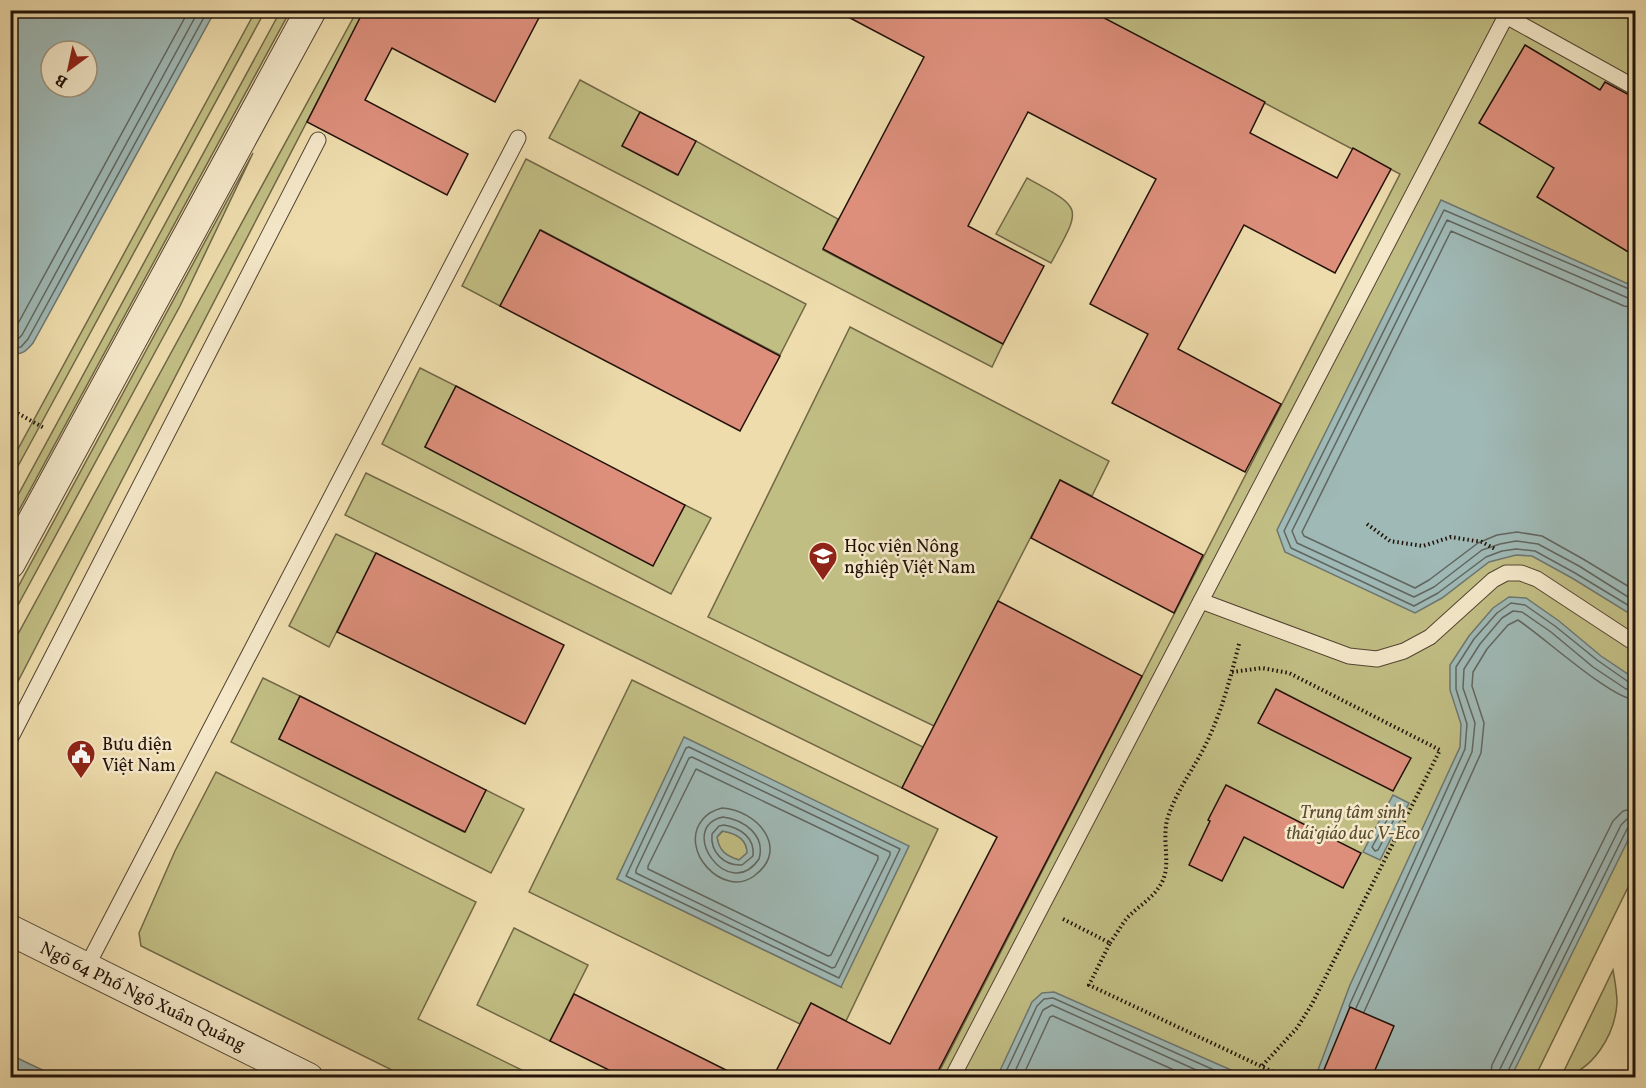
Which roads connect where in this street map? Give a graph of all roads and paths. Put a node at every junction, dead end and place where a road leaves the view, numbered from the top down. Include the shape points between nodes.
1 (311, 10) edge
2 (1635, 88) edge
3 (518, 138) dead end
4 (318, 140) dead end
5 (10, 409) edge
6 (46, 429) dead end
7 (1367, 524) dead end
8 (1482, 542) dead end
9 (10, 563) edge
10 (1201, 601) junction
11 (1245, 618) junction
12 (1635, 644) edge
13 (1232, 672) junction
14 (10, 739) edge
15 (1040, 908) junction
16 (10, 930) edge
17 (1110, 943) junction
18 (86, 968) junction
19 (1262, 1066) junction
20 (1278, 1076) edge
21 (308, 1077) edge
22 (952, 1077) edge
23 (1286, 1077) edge

1 - 9 street
2 - 10 lane via 1506,16
3 - 18 lane
4 - 14 lane
5 - 6 path
7 - 8 path via 1390,541 1423,546 1451,537
10 - 11 lane
10 - 15 lane
11 - 12 lane via 1348,656 1377,659 1430,637 1493,580 1506,573 1521,573 1537,579
11 - 13 path
13 - 17 path via 1217,720 1167,819 1163,879
13 - 19 path via 1262,668 1289,673 1440,750 1312,1004 1297,1028
15 - 17 path
15 - 22 lane
16 - 18 street, Ngõ 64 Phố Ngô Xuân Quảng
17 - 19 path via 1089,985
18 - 21 street, Ngõ 64 Phố Ngô Xuân Quảng
19 - 20 path
20 - 23 path

